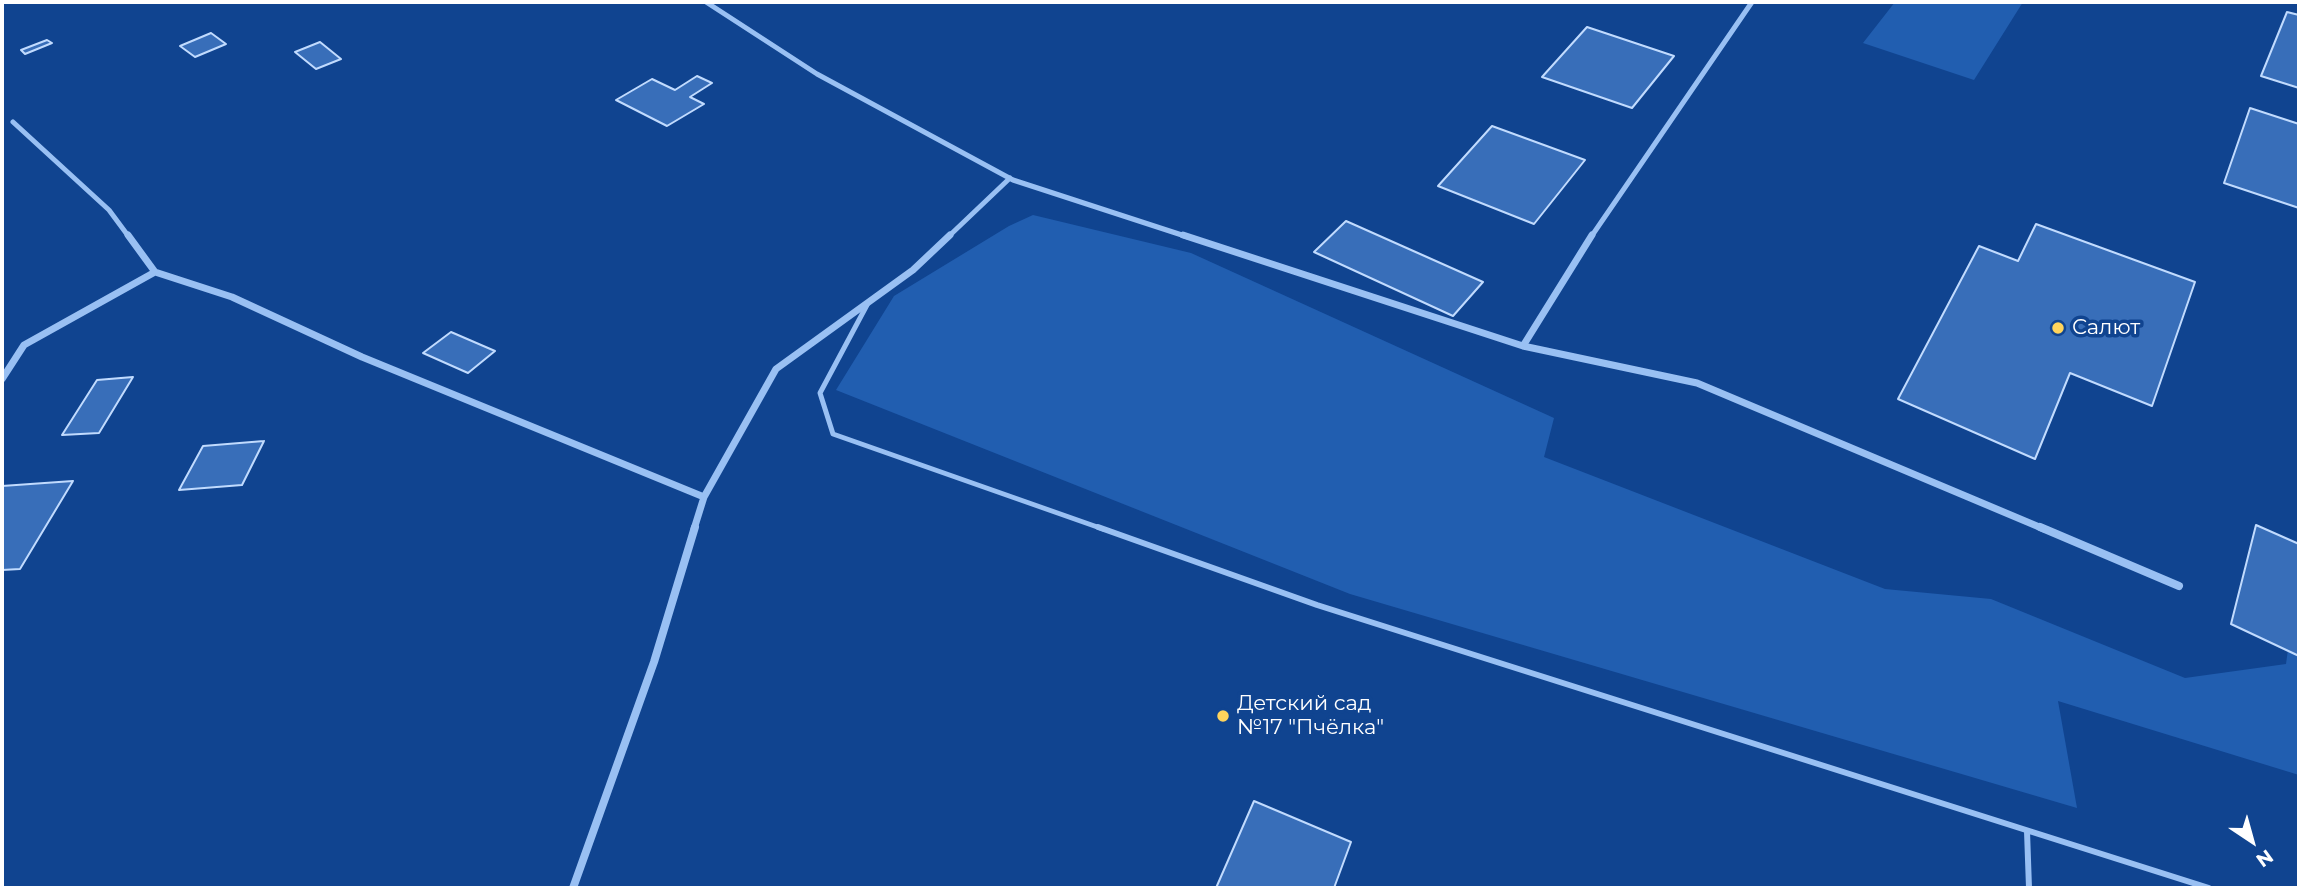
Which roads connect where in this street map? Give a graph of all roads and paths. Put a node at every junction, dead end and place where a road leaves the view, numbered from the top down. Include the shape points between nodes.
1 (706, 2) edge
2 (1752, 2) edge
3 (13, 122) dead end
4 (1010, 178) junction
5 (155, 272) junction
6 (869, 302) junction
7 (1523, 346) junction
8 (2, 379) edge
9 (704, 497) junction
10 (2179, 586) dead end
11 (2027, 831) junction
12 (573, 888) edge
13 (2029, 888) edge
14 (2209, 888) edge

1 - 4 street via 817,74
2 - 7 street via 1598,226
3 - 5 street via 109,210
4 - 6 street via 913,270
4 - 7 street
5 - 8 street via 24,345
5 - 9 street via 232,297 362,357
6 - 9 street via 776,369
6 - 11 lane via 820,393 833,434 1317,605
7 - 10 street via 1697,383
9 - 12 street via 654,662
11 - 13 lane
11 - 14 lane

